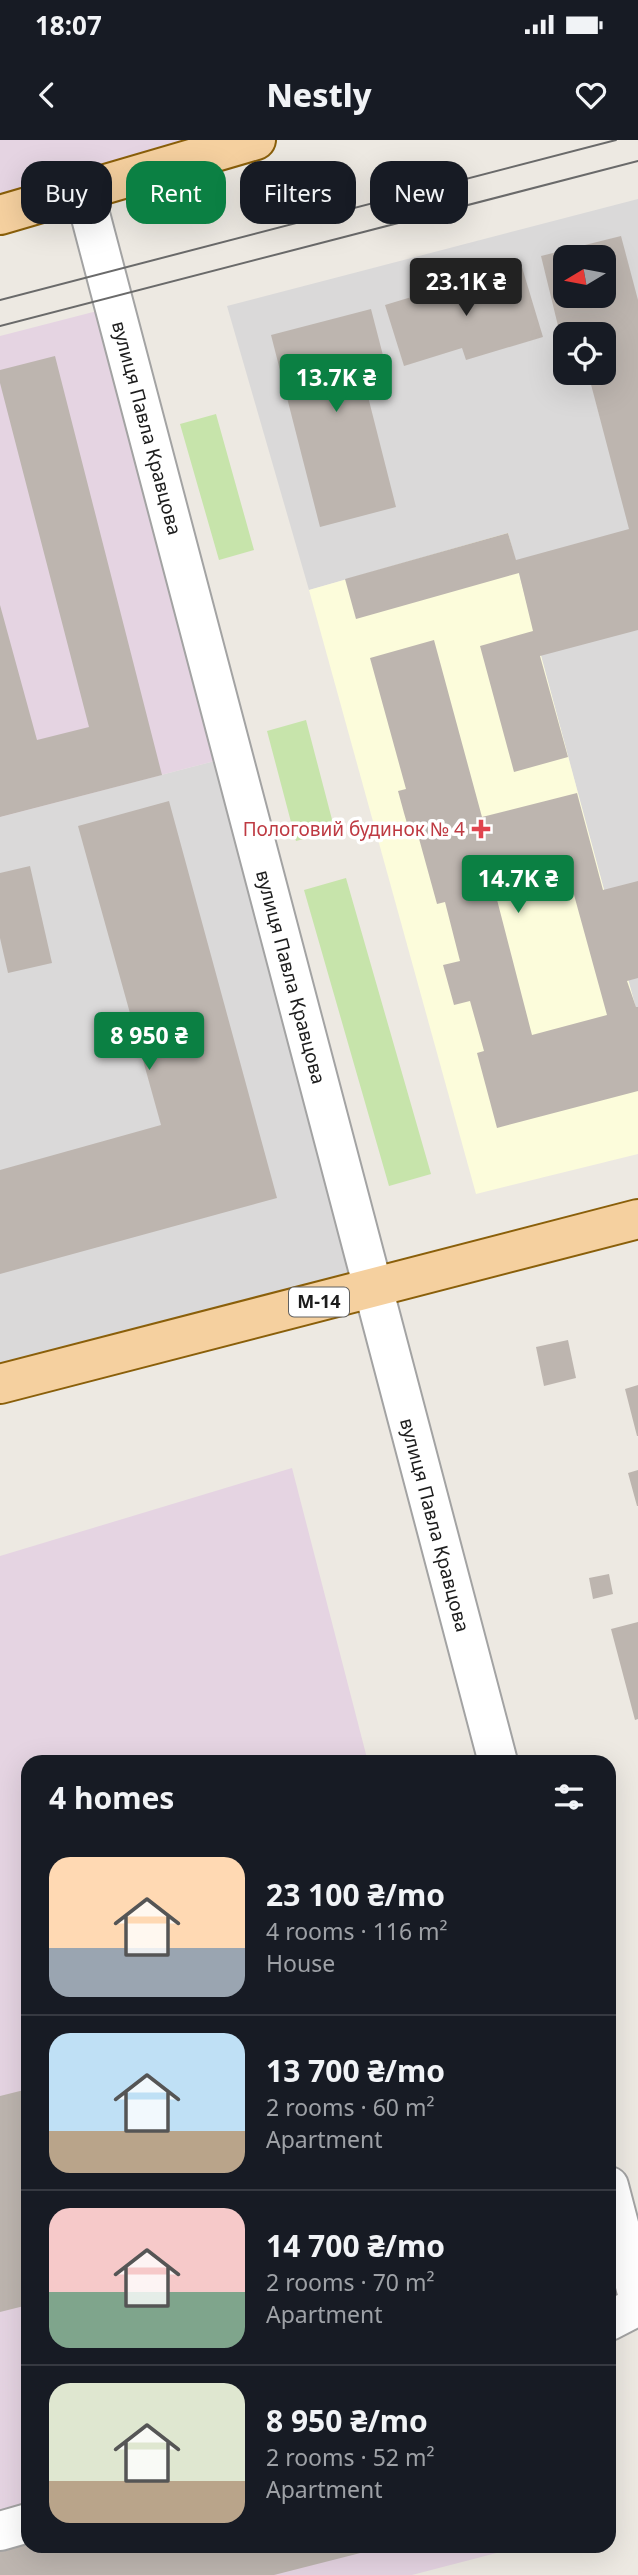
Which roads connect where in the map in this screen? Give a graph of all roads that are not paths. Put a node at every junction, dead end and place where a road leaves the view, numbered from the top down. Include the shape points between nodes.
1 (256, 140) edge
2 (112, 183) edge
3 (21, 209) edge
4 (0, 215) edge
5 (93, 224) edge
6 (638, 1219) edge
7 (373, 1289) junction
8 (0, 1384) edge
9 (496, 1755) edge
10 (616, 2213) edge
11 (638, 2297) edge
12 (638, 2306) edge
13 (616, 2317) edge
14 (21, 2525) edge
15 (0, 2531) edge

1 - 2 main road
3 - 4 main road
5 - 7 lane, вулиця Павла Кравцова
6 - 7 main road, М-14
7 - 8 main road, М-14
7 - 9 lane, вулиця Павла Кравцова
10 - 11 lane
12 - 13 lane
14 - 15 lane

